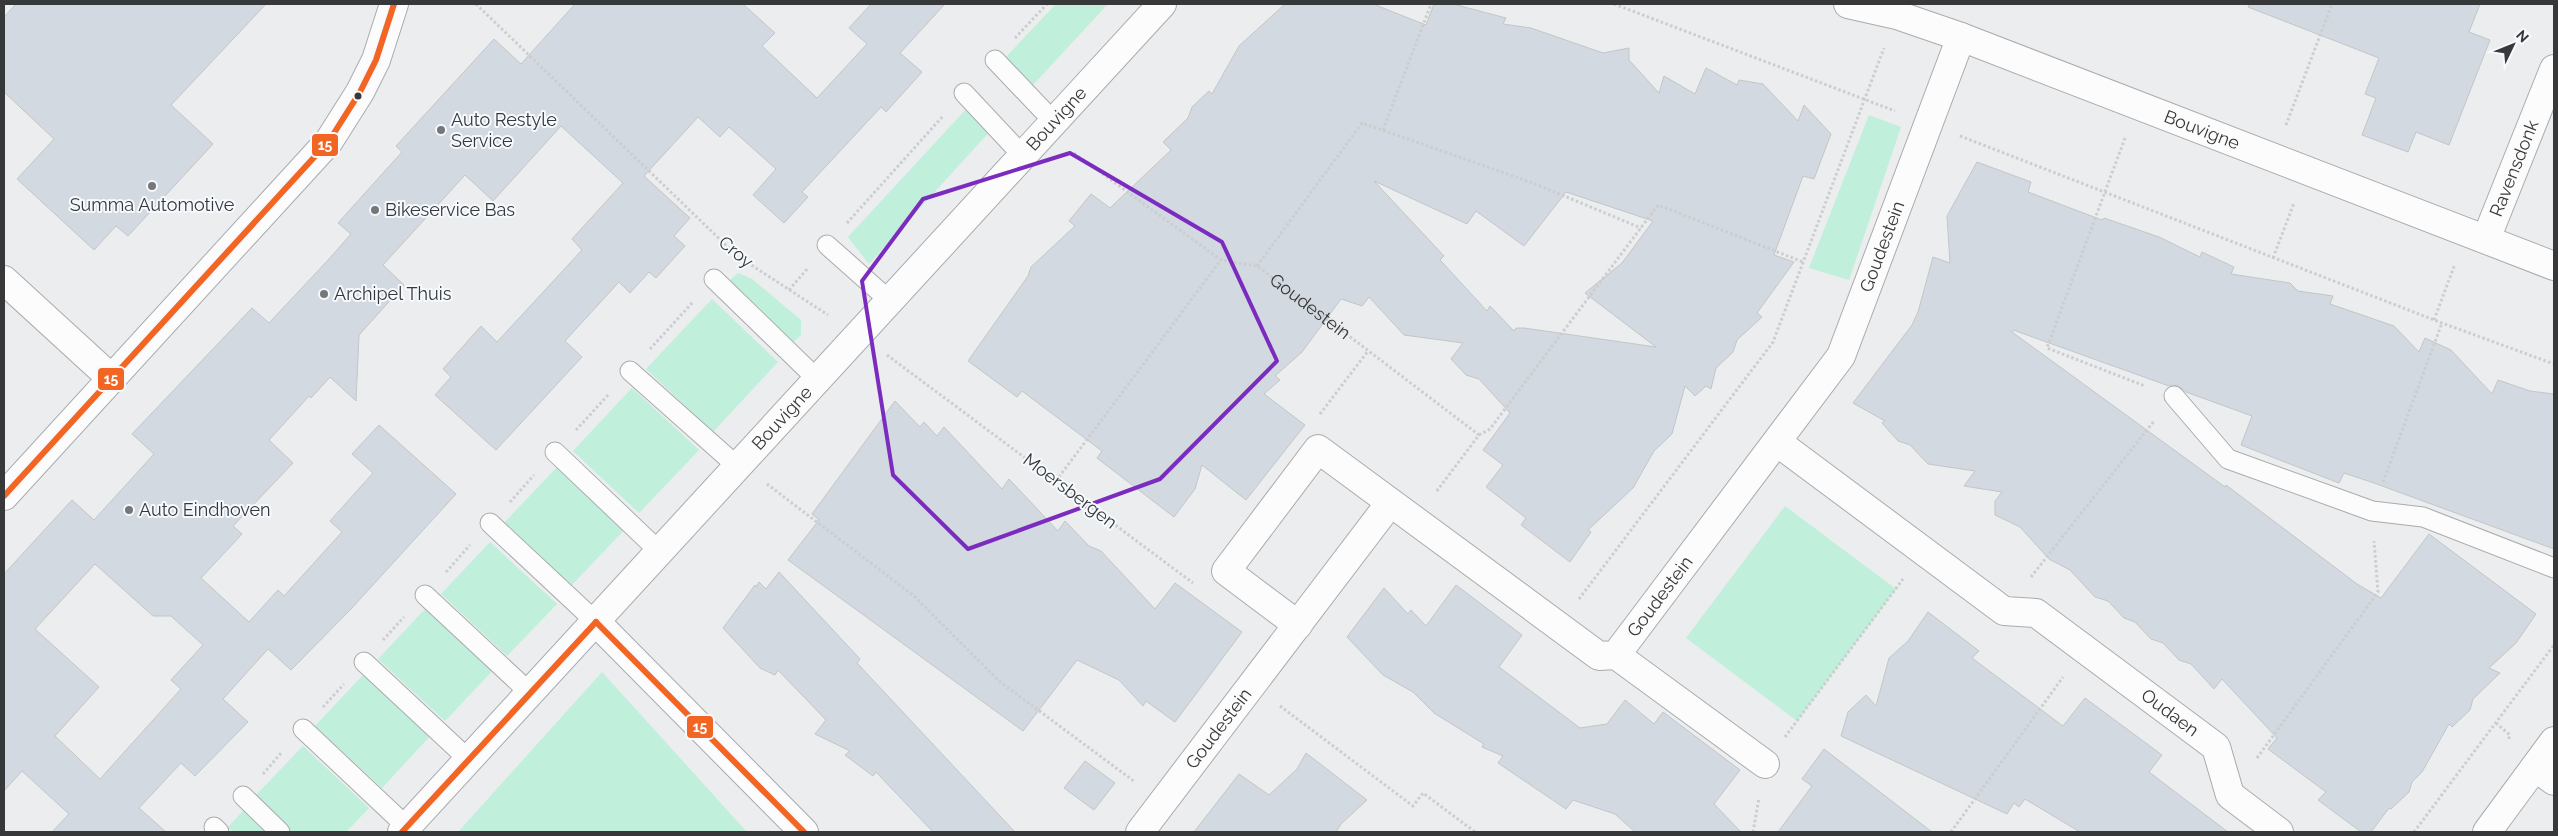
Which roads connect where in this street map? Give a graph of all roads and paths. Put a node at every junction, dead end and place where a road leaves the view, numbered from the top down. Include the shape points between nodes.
1 (394, 4) edge
2 (476, 4) edge
3 (1047, 4) edge
4 (1162, 4) edge
5 (1431, 4) edge
6 (1614, 4) edge
7 (1848, 4) edge
8 (2332, 4) edge
9 (1896, 15) junction
10 (1961, 38) junction
11 (995, 60) joint
12 (2554, 69) edge
13 (964, 93) joint
14 (1865, 100) junction
15 (2137, 107) junction
16 (1928, 123) junction
17 (1050, 127) junction
18 (1382, 130) junction
19 (1022, 156) junction
20 (2273, 159) junction
21 (2306, 171) junction
22 (2104, 194) junction
23 (1641, 228) junction
24 (2476, 236) junction
25 (827, 245) junction
26 (2273, 258) junction
27 (1222, 260) junction
28 (1803, 262) junction
29 (1257, 266) junction
30 (2554, 266) edge
31 (714, 279) dead end
32 (4, 280) edge
33 (789, 290) junction
34 (890, 301) junction
35 (2434, 320) junction
36 (2442, 324) junction
37 (859, 335) junction
38 (2554, 364) edge
39 (630, 371) dead end
40 (111, 378) junction
41 (818, 380) junction
42 (2174, 396) junction
43 (1479, 435) junction
44 (1777, 442) junction
45 (555, 452) dead end
46 (739, 466) junction
47 (1056, 481) junction
48 (4, 496) edge
49 (1390, 503) junction
50 (2372, 512) junction
51 (1414, 521) junction
52 (490, 523) dead end
53 (1924, 551) junction
54 (660, 552) junction
55 (2554, 568) edge
56 (1194, 584) dead end
57 (425, 595) dead end
58 (2004, 611) junction
59 (596, 622) junction
60 (1298, 625) junction
61 (1558, 627) junction
62 (2554, 645) edge
63 (2084, 648) junction
64 (1616, 654) junction
65 (364, 662) dead end
66 (1252, 685) junction
67 (529, 692) junction
68 (2496, 723) junction
69 (303, 729) dead end
70 (2510, 735) dead end
71 (2554, 741) edge
72 (468, 759) junction
73 (1765, 764) joint
74 (2545, 774) edge
75 (2230, 795) junction
76 (243, 796) dead end
77 (1162, 803) junction
78 (405, 829) edge
79 (280, 832) edge
80 (804, 832) edge
81 (1140, 832) edge
82 (1475, 832) edge
83 (1951, 832) edge
84 (2279, 832) edge
85 (2414, 832) edge
86 (2487, 832) edge

1 - 40 street via 376,60 329,141
2 - 33 path, Croy via 736,255
3 - 11 path
4 - 17 street, Bouvigne
5 - 18 path
6 - 14 path
7 - 9 street, Bouvigne
8 - 20 path
9 - 10 street, Bouvigne
9 - 14 path
10 - 15 street, Bouvigne
10 - 16 street, Goudestein
11 - 17 lane
12 - 24 street, Ravensdonk
13 - 19 lane
13 - 25 path
14 - 16 path
14 - 28 path
15 - 20 street, Bouvigne
15 - 22 path
16 - 22 path
16 - 44 street, Goudestein via 1841,356
17 - 19 street, Bouvigne
17 - 27 path, Goudestein
18 - 23 path via 1533,183
18 - 29 path via 1362,123
19 - 34 street, Bouvigne
20 - 21 street, Bouvigne
21 - 24 street, Bouvigne
21 - 26 path
22 - 26 path
22 - 42 path via 2048,348
23 - 28 path via 1658,205
23 - 43 path via 1490,429
24 - 30 street, Bouvigne
24 - 35 path
25 - 33 path
25 - 34 lane
26 - 35 path
27 - 29 path, Goudestein
27 - 47 path
28 - 61 path via 1772,342
29 - 43 path, Goudestein
31 - 41 lane
32 - 40 street
33 - 37 path, Croy
34 - 37 street, Bouvigne
35 - 36 path
36 - 38 path
36 - 50 path
37 - 41 street, Bouvigne
37 - 47 path, Moersbergen
39 - 46 lane
40 - 48 street
41 - 46 street, Bouvigne
42 - 50 lane via 2228,459
42 - 58 path
43 - 51 path
44 - 53 street
44 - 64 street, Goudestein
45 - 54 lane
46 - 54 street, Bouvigne
46 - 77 path via 914,596 999,681
47 - 56 path, Moersbergen
49 - 51 street, Goudestein
49 - 60 street, Goudestein
49 - 60 street, Goudestein via 1318,449 1226,570
50 - 55 lane via 2423,518
50 - 75 path via 2378,592
51 - 61 street, Goudestein
52 - 59 lane
53 - 58 street
53 - 73 path
54 - 59 street, Bouvigne
57 - 67 lane
58 - 63 street, Oudaen via 2036,613
59 - 67 street, Bouvigne
59 - 80 street
60 - 66 street, Goudestein
61 - 64 street, Goudestein via 1599,656
62 - 68 path
63 - 75 street, Oudaen via 2216,747
63 - 83 path
64 - 73 street, Goudestein
65 - 72 lane
66 - 77 street, Goudestein
66 - 82 path via 1413,806 1422,793
67 - 72 street, Bouvigne
68 - 70 path
68 - 85 path
69 - 78 lane
71 - 74 street
72 - 78 street, Bouvigne
74 - 86 street
75 - 84 street
76 - 79 lane
77 - 81 street, Goudestein

